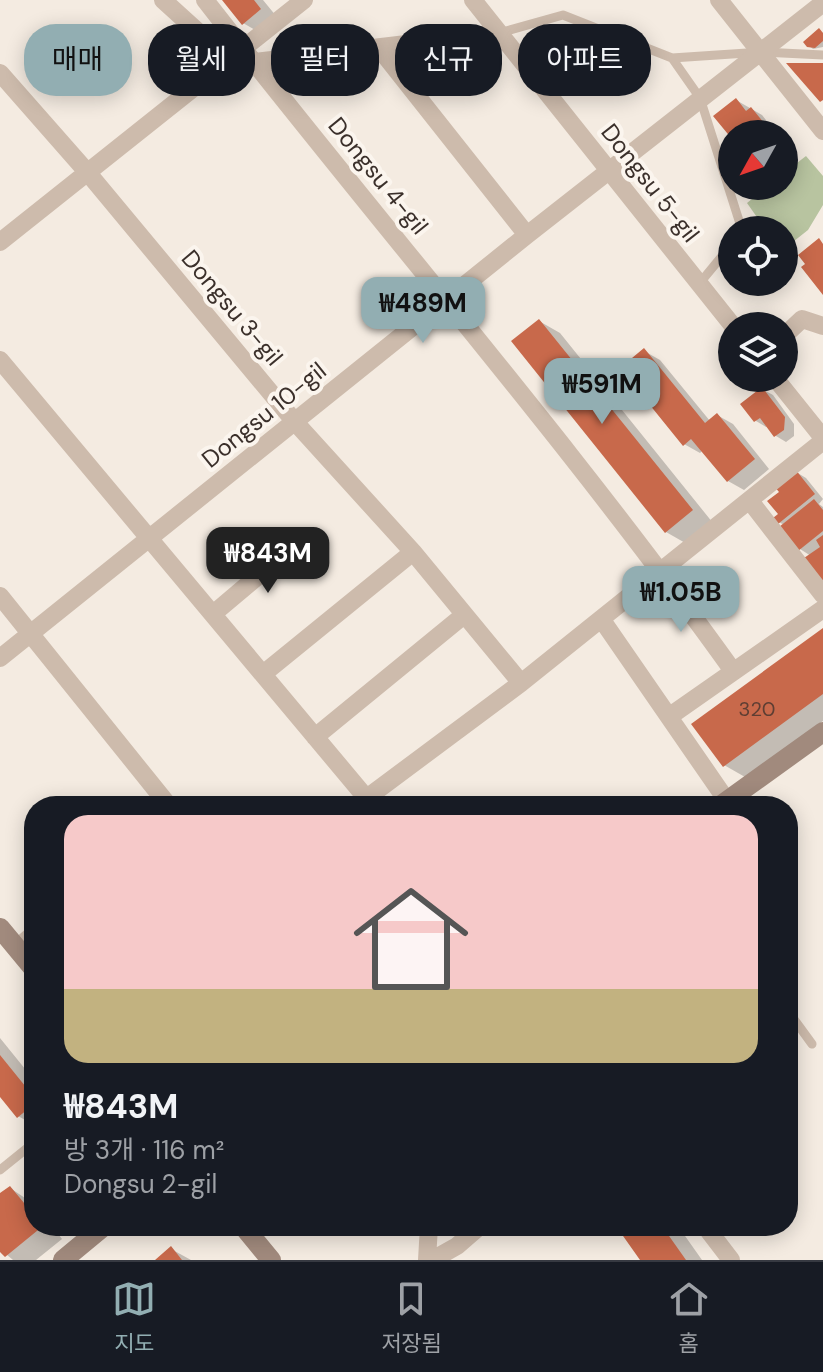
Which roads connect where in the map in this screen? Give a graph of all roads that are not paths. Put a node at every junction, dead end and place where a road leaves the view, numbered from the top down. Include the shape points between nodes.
1 (163, 0) edge
2 (205, 0) edge
3 (304, 0) edge
4 (473, 0) edge
5 (719, 0) edge
6 (823, 3) edge
7 (196, 24) edge
8 (221, 24) edge
9 (492, 24) edge
10 (502, 32) edge
11 (502, 37) edge
12 (255, 45) edge
13 (395, 46) edge
14 (379, 48) joint
15 (762, 52) junction
16 (823, 55) edge
17 (672, 58) junction
18 (255, 72) edge
19 (0, 73) edge
20 (190, 96) edge
21 (700, 98) junction
22 (823, 131) edge
23 (610, 171) junction
24 (88, 173) junction
25 (738, 216) edge
26 (527, 235) junction
27 (0, 242) edge
28 (718, 261) edge
29 (699, 284) junction
30 (447, 299) junction
31 (722, 312) edge
32 (798, 323) edge
33 (823, 326) edge
34 (0, 360) edge
35 (786, 392) edge
36 (295, 422) junction
37 (823, 440) edge
38 (750, 501) junction
39 (148, 539) junction
40 (297, 543) dead end
41 (413, 552) junction
42 (662, 572) junction
43 (823, 595) edge
44 (0, 596) edge
45 (823, 609) edge
46 (213, 614) junction
47 (464, 615) junction
48 (602, 620) junction
49 (31, 633) junction
50 (0, 658) edge
51 (733, 671) junction
52 (263, 674) junction
53 (521, 683) junction
54 (670, 716) junction
55 (823, 732) edge
56 (315, 737) junction
57 (161, 796) edge
58 (360, 796) edge
59 (374, 796) edge
60 (719, 796) edge
61 (733, 796) edge
62 (0, 928) edge
63 (24, 936) edge
64 (14, 945) junction
65 (24, 957) edge
66 (798, 1025) edge
67 (812, 1044) dead end
68 (24, 1151) edge
69 (0, 1170) edge
70 (92, 1236) edge
71 (251, 1236) edge
72 (429, 1236) edge
73 (468, 1236) edge
74 (713, 1236) edge
75 (63, 1260) edge
76 (271, 1260) edge
77 (430, 1260) edge
78 (731, 1260) edge

1 - 7 street
2 - 8 street, Dongsu 4-gil
3 - 12 street
4 - 9 street, Dongsu 5-gil
5 - 15 street
6 - 15 street, Dongsu 10-gil
10 - 17 lane via 563,15
11 - 23 street, Dongsu 5-gil
13 - 14 street
14 - 26 street
15 - 16 lane
15 - 17 lane
15 - 21 street, Dongsu 10-gil
15 - 22 street
17 - 21 lane
18 - 30 street, Dongsu 4-gil
19 - 24 street, Dongsu 3-gil
20 - 24 street
21 - 23 street, Dongsu 10-gil
21 - 25 lane
23 - 26 street, Dongsu 10-gil
23 - 29 street, Dongsu 5-gil
24 - 27 street
24 - 36 street, Dongsu 3-gil
26 - 30 street, Dongsu 10-gil
28 - 29 lane
29 - 31 street, Dongsu 5-gil
30 - 36 street, Dongsu 10-gil
30 - 42 street, Dongsu 4-gil
32 - 33 street via 802,319
34 - 39 street
35 - 37 street
36 - 39 street, Dongsu 10-gil
36 - 41 street, Dongsu 3-gil
37 - 38 street
38 - 42 street
38 - 43 street
39 - 46 street
39 - 49 street, Dongsu 10-gil
40 - 46 street
41 - 47 street, Dongsu 3-gil
41 - 52 street
42 - 48 street
42 - 51 street, Dongsu 4-gil
44 - 49 street
45 - 51 street
46 - 52 street
47 - 53 street, Dongsu 3-gil
47 - 56 street
48 - 53 street
48 - 54 street
49 - 50 street, Dongsu 10-gil
49 - 57 street
51 - 54 street
52 - 56 street
53 - 59 street
54 - 60 street
55 - 61 street
56 - 58 street
62 - 64 street
63 - 64 lane
64 - 65 street
66 - 67 lane
68 - 69 lane
70 - 75 street
71 - 76 street
72 - 77 street
73 - 77 street
74 - 78 street

